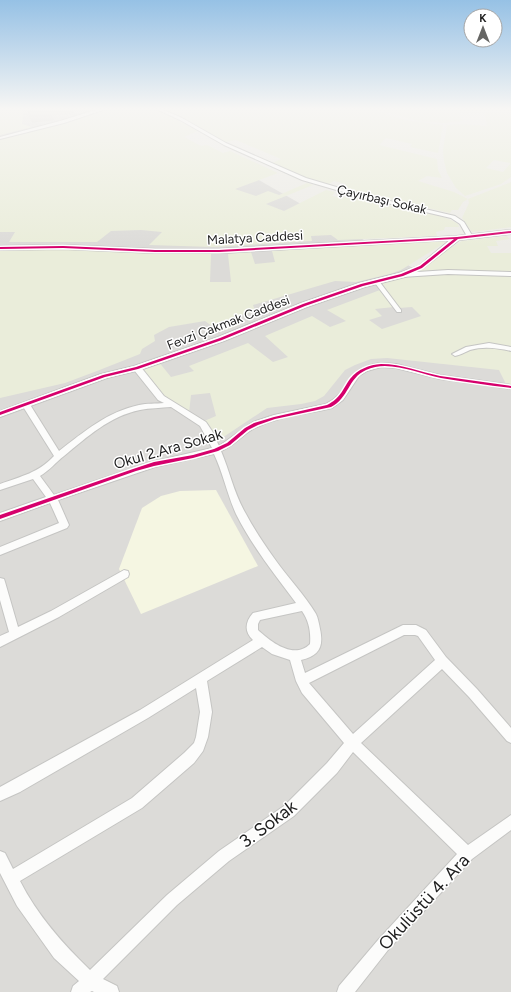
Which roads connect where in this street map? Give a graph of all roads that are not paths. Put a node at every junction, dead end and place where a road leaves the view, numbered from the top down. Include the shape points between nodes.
1 (248, 154) edge
2 (511, 232) edge
3 (470, 237) junction
4 (457, 238) junction
5 (0, 248) edge
6 (511, 274) edge
7 (402, 275) junction
8 (378, 282) junction
9 (399, 311) dead end
10 (511, 349) edge
11 (455, 354) dead end
12 (137, 368) junction
13 (511, 387) edge
14 (26, 405) junction
15 (170, 405) junction
16 (0, 414) edge
17 (216, 450) junction
18 (58, 456) junction
19 (36, 475) junction
20 (0, 487) edge
21 (53, 500) junction
22 (0, 517) edge
23 (0, 551) edge
24 (124, 574) dead end
25 (0, 582) edge
26 (305, 606) junction
27 (15, 634) junction
28 (262, 641) junction
29 (0, 642) edge
30 (294, 656) junction
31 (442, 661) junction
32 (201, 679) junction
33 (302, 681) junction
34 (511, 737) edge
35 (352, 743) junction
36 (0, 794) edge
37 (511, 822) edge
38 (467, 854) junction
39 (0, 858) edge
40 (10, 879) junction
41 (85, 988) edge
42 (111, 992) edge
43 (345, 992) edge

1 - 3 street, Çayırbaşı Sokak via 304,179 453,217 460,221
2 - 3 street, Malatya Caddesi
3 - 4 street, Malatya Caddesi
4 - 5 street, Malatya Caddesi via 219,251
4 - 7 street, Fevzi Çakmak Caddesi via 421,267
6 - 7 street via 448,272
7 - 8 street, Fevzi Çakmak Caddesi
8 - 9 street
8 - 12 street, Fevzi Çakmak Caddesi via 304,305 245,330
10 - 11 street via 487,345 468,348
12 - 14 street, Fevzi Çakmak Caddesi via 104,376
12 - 15 street via 160,398
13 - 17 street, Okul 2.Ara Sokak via 430,375 395,366 375,366 364,369 353,377 335,404 254,424 229,445
14 - 16 street, Fevzi Çakmak Caddesi
14 - 18 street
15 - 17 street via 203,424
15 - 18 street via 140,407 123,412 99,424
17 - 21 street, Okul 2.Ara Sokak via 156,464
17 - 26 street via 241,514 270,560
18 - 19 street
19 - 20 street
19 - 21 street
21 - 22 street, Okul 2.Ara Sokak
21 - 23 street via 64,525
24 - 27 street
25 - 27 street
26 - 28 street via 257,616 253,620 253,633
26 - 30 street via 315,627 316,645 308,652
27 - 29 street
28 - 30 street via 276,651
28 - 32 street
30 - 33 street
31 - 33 street via 422,633 416,630 403,630
31 - 34 street
31 - 35 street, 3. Sokak
32 - 36 street via 144,714
32 - 40 street via 206,712 199,747 189,758 137,803
33 - 35 street
35 - 38 street
35 - 41 street, 3. Sokak via 332,768 289,811 224,856 172,900
37 - 38 street, Okulüstü 4. Ara
38 - 43 street, Okulüstü 4. Ara via 382,945
39 - 40 street
40 - 41 street via 22,901
41 - 42 street

